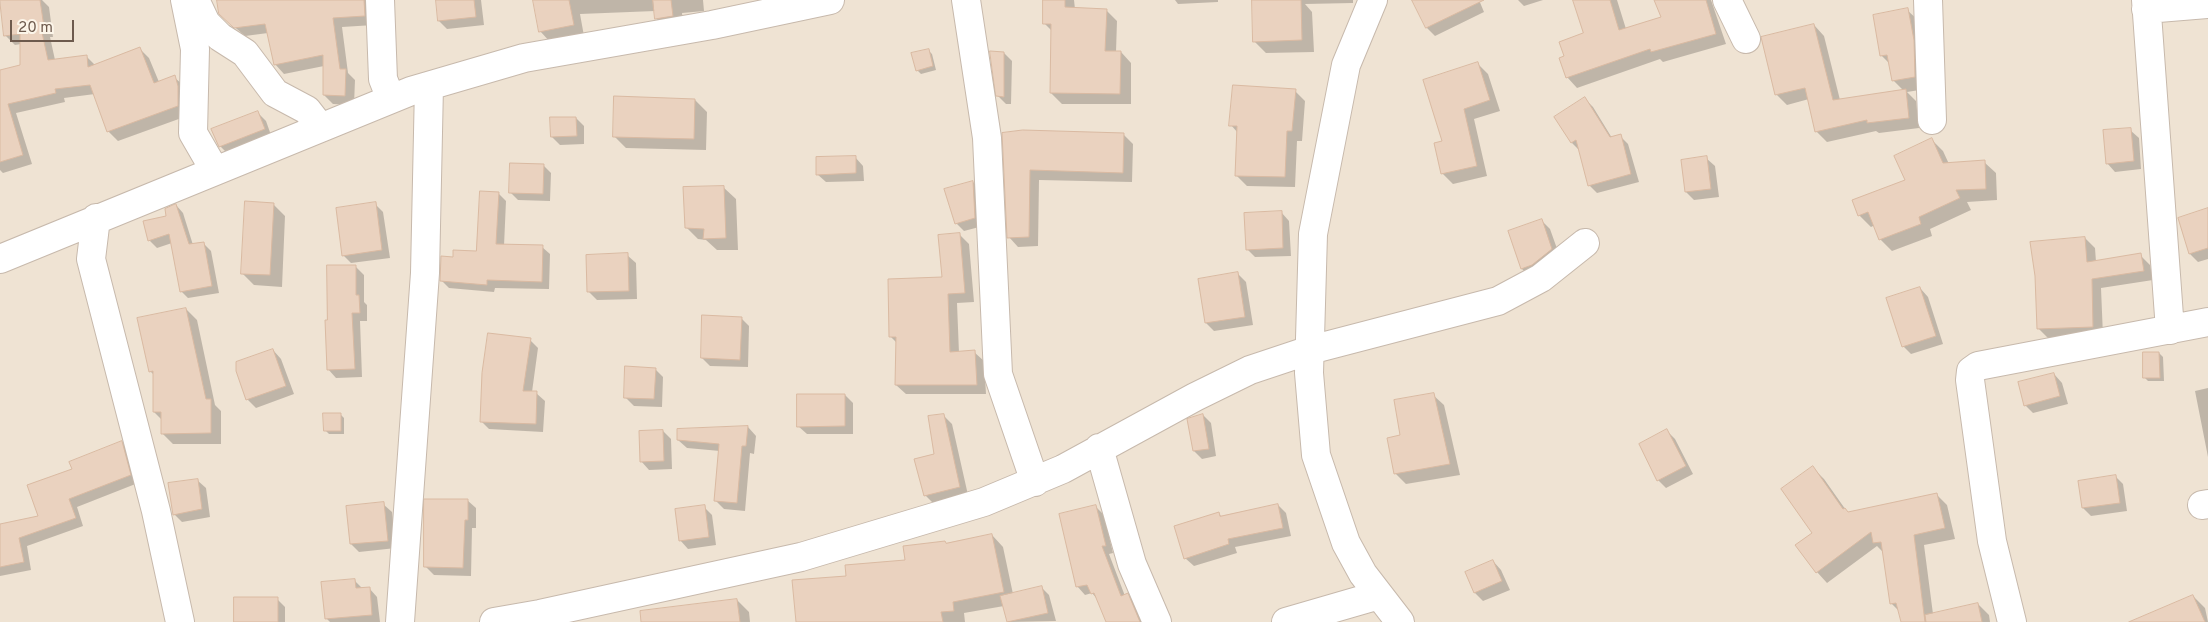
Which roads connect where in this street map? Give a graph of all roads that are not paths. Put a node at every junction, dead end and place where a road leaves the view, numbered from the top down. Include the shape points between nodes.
1 (185, 0) edge
2 (193, 0) edge
3 (380, 0) edge
4 (830, 0) edge
5 (966, 0) edge
6 (1373, 0) edge
7 (1727, 0) edge
8 (1928, 0) edge
9 (2208, 4) edge
10 (2146, 5) edge
11 (1746, 39) dead end
12 (429, 86) junction
13 (391, 99) junction
14 (1932, 120) dead end
15 (322, 128) junction
16 (215, 171) junction
17 (96, 218) junction
18 (1585, 242) dead end
19 (0, 259) edge
20 (2208, 322) edge
21 (2170, 330) junction
22 (1310, 350) junction
23 (1099, 448) junction
24 (1035, 482) junction
25 (1379, 595) junction
26 (180, 622) edge
27 (400, 622) edge
28 (494, 622) edge
29 (1157, 622) edge
30 (1286, 622) edge
31 (1400, 622) edge
32 (2012, 622) edge

1 - 16 street via 195,49 193,133
2 - 15 street via 206,23 245,54 275,93 307,110
3 - 13 street via 383,78
4 - 12 street via 712,25 524,58
5 - 24 street via 987,138 998,374
6 - 22 street via 1346,66 1327,154 1314,234
7 - 11 street
8 - 14 street
9 - 10 street
10 - 21 street
12 - 13 street
12 - 27 street via 425,273
13 - 15 street
15 - 16 street
16 - 17 street
17 - 19 street
17 - 26 street via 91,260 156,511
18 - 22 street via 1541,278 1498,302
20 - 21 street
21 - 32 street via 1978,366 1971,371 1992,541
22 - 23 street via 1250,370
22 - 25 street via 1316,455 1346,543
23 - 24 street
23 - 29 street via 1132,564
24 - 28 street via 984,502 802,557
25 - 30 street
25 - 31 street

